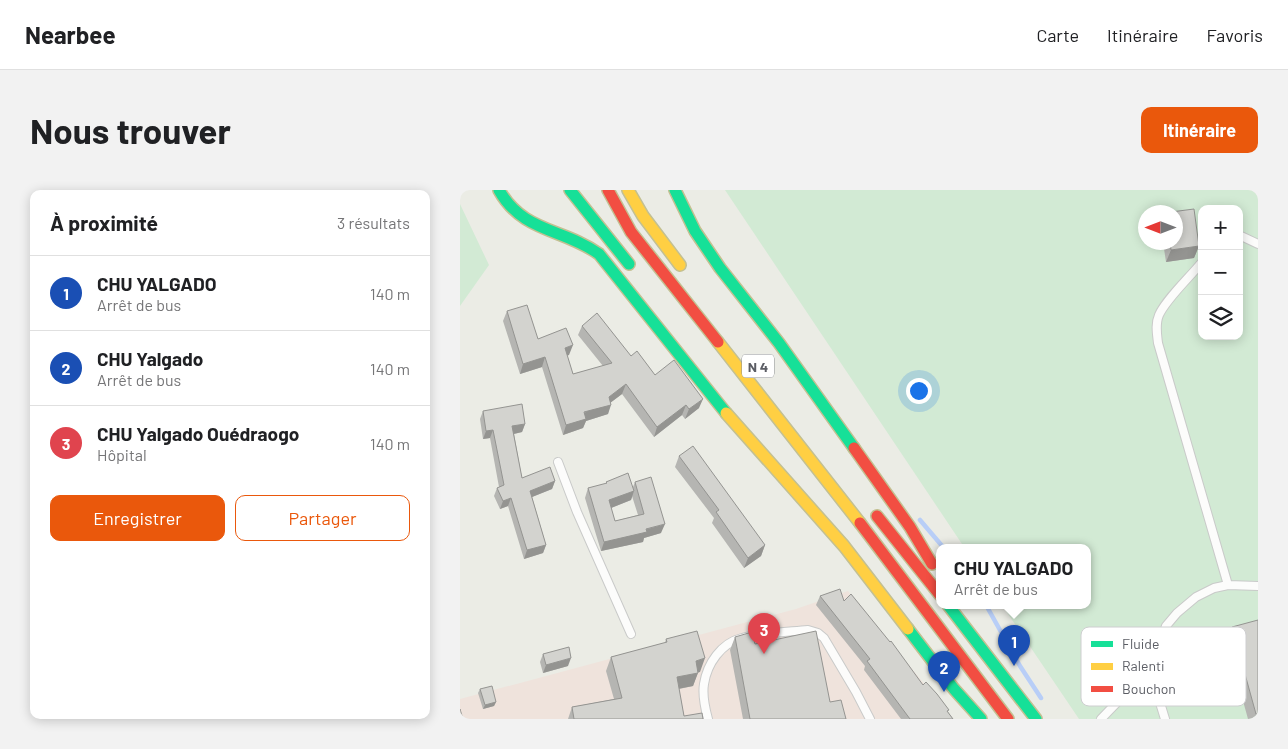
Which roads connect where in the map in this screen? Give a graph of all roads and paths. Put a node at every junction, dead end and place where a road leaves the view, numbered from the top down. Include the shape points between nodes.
1 (570, 190) edge
2 (608, 190) edge
3 (628, 190) edge
4 (675, 190) edge
5 (501, 192) edge
6 (1243, 237) edge
7 (1258, 244) edge
8 (1198, 267) edge
9 (636, 272) dead end
10 (688, 275) dead end
11 (558, 462) dead end
12 (869, 506) dead end
13 (862, 545) dead end
14 (936, 571) edge
15 (1228, 585) junction
16 (1258, 586) edge
17 (936, 590) edge
18 (951, 609) edge
19 (959, 609) edge
20 (1166, 627) edge
21 (631, 634) dead end
22 (982, 647) junction
23 (963, 661) junction
24 (1114, 706) edge
25 (1161, 706) edge
26 (708, 719) edge
27 (870, 719) edge
28 (981, 719) edge
29 (1008, 719) edge
30 (1036, 719) edge
31 (1101, 719) edge
32 (1165, 719) edge

1 - 9 highway
2 - 23 highway, N 4 via 631,232 834,488
3 - 10 highway via 643,216
4 - 14 highway via 710,253 882,487
5 - 28 highway via 519,217 580,242 599,254 723,410 844,546 954,689
6 - 7 lane
8 - 15 lane via 1167,304 1156,326 1158,343
11 - 21 lane
12 - 17 highway
13 - 23 highway
15 - 16 lane
15 - 20 lane via 1196,597
18 - 22 highway
19 - 22 highway
22 - 30 highway
23 - 29 highway, N 4
24 - 31 lane
25 - 32 lane
26 - 27 lane via 704,684 712,663 726,644 741,638 808,630 818,632 824,638

